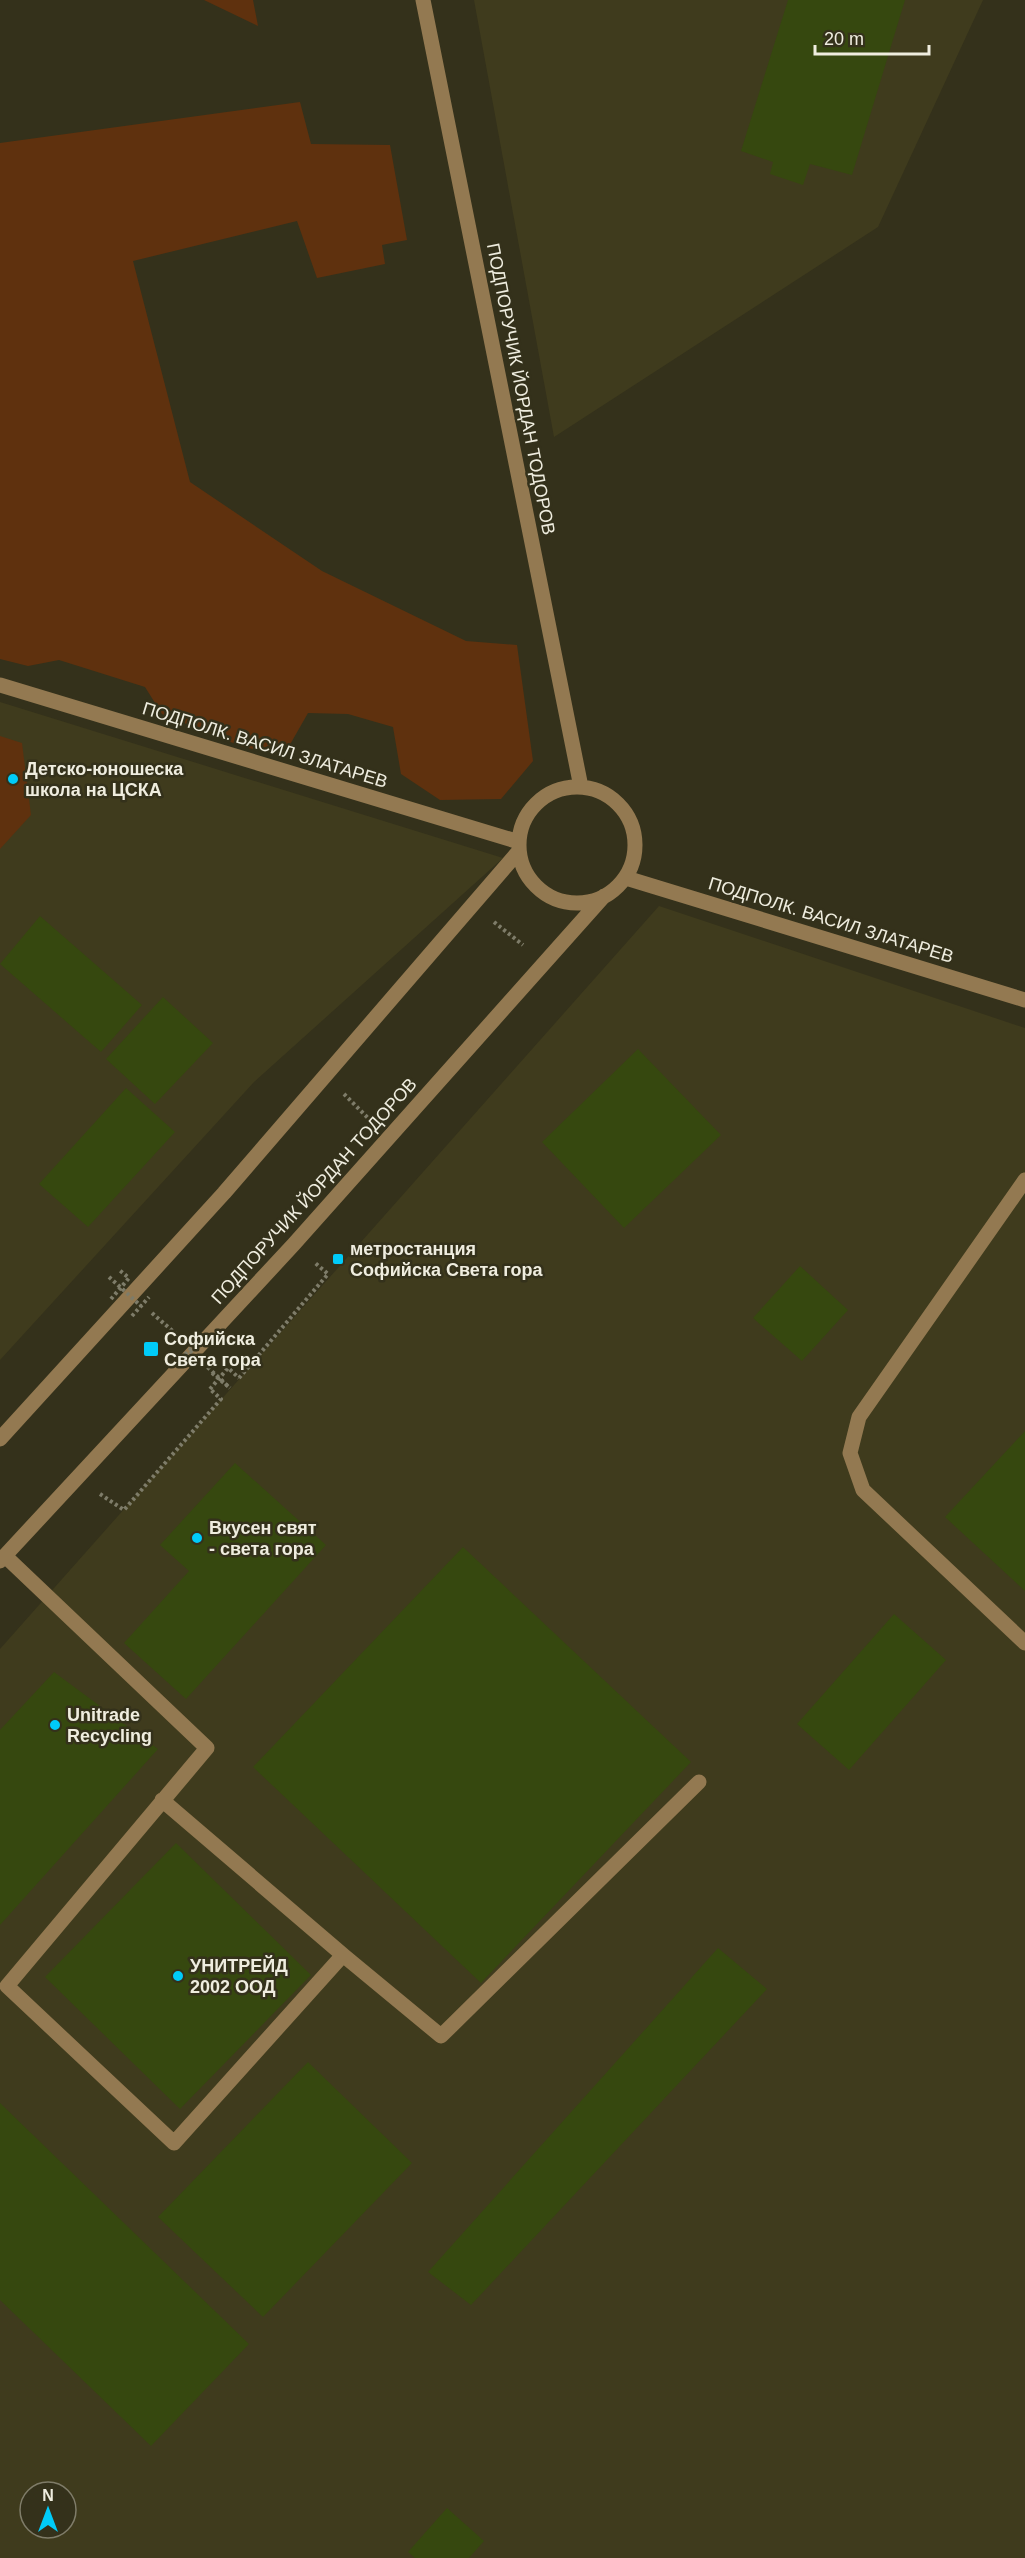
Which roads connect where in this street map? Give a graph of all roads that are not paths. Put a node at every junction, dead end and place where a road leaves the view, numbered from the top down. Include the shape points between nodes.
1 (423, 0) edge
2 (0, 685) edge
3 (581, 786) junction
4 (519, 846) junction
5 (626, 878) junction
6 (604, 896) junction
7 (1025, 1000) edge
8 (1025, 1180) edge
9 (0, 1439) edge
10 (2, 1559) edge
11 (1025, 1642) edge
12 (699, 1782) dead end
13 (162, 1800) junction
14 (343, 1954) junction

1 - 3 street, ПОДПОРУЧИК ЙОРДАН ТОДОРОВ
2 - 4 street, ПОДПОЛК. ВАСИЛ ЗЛАТАРЕВ
3 - 4 street via 551,792 538,801 521,826
3 - 5 street via 612,798 632,825 634,858
4 - 6 street via 524,870 550,896 567,902 586,902
4 - 9 street via 473,905 224,1193
5 - 6 street
5 - 7 street, ПОДПОЛК. ВАСИЛ ЗЛАТАРЕВ
6 - 10 street, ПОДПОРУЧИК ЙОРДАН ТОДОРОВ via 388,1139 192,1347
8 - 11 street via 859,1416 850,1453 863,1490
10 - 13 street via 207,1748
12 - 14 street via 441,2036
13 - 14 street
13 - 14 street via 7,1986 174,2143

